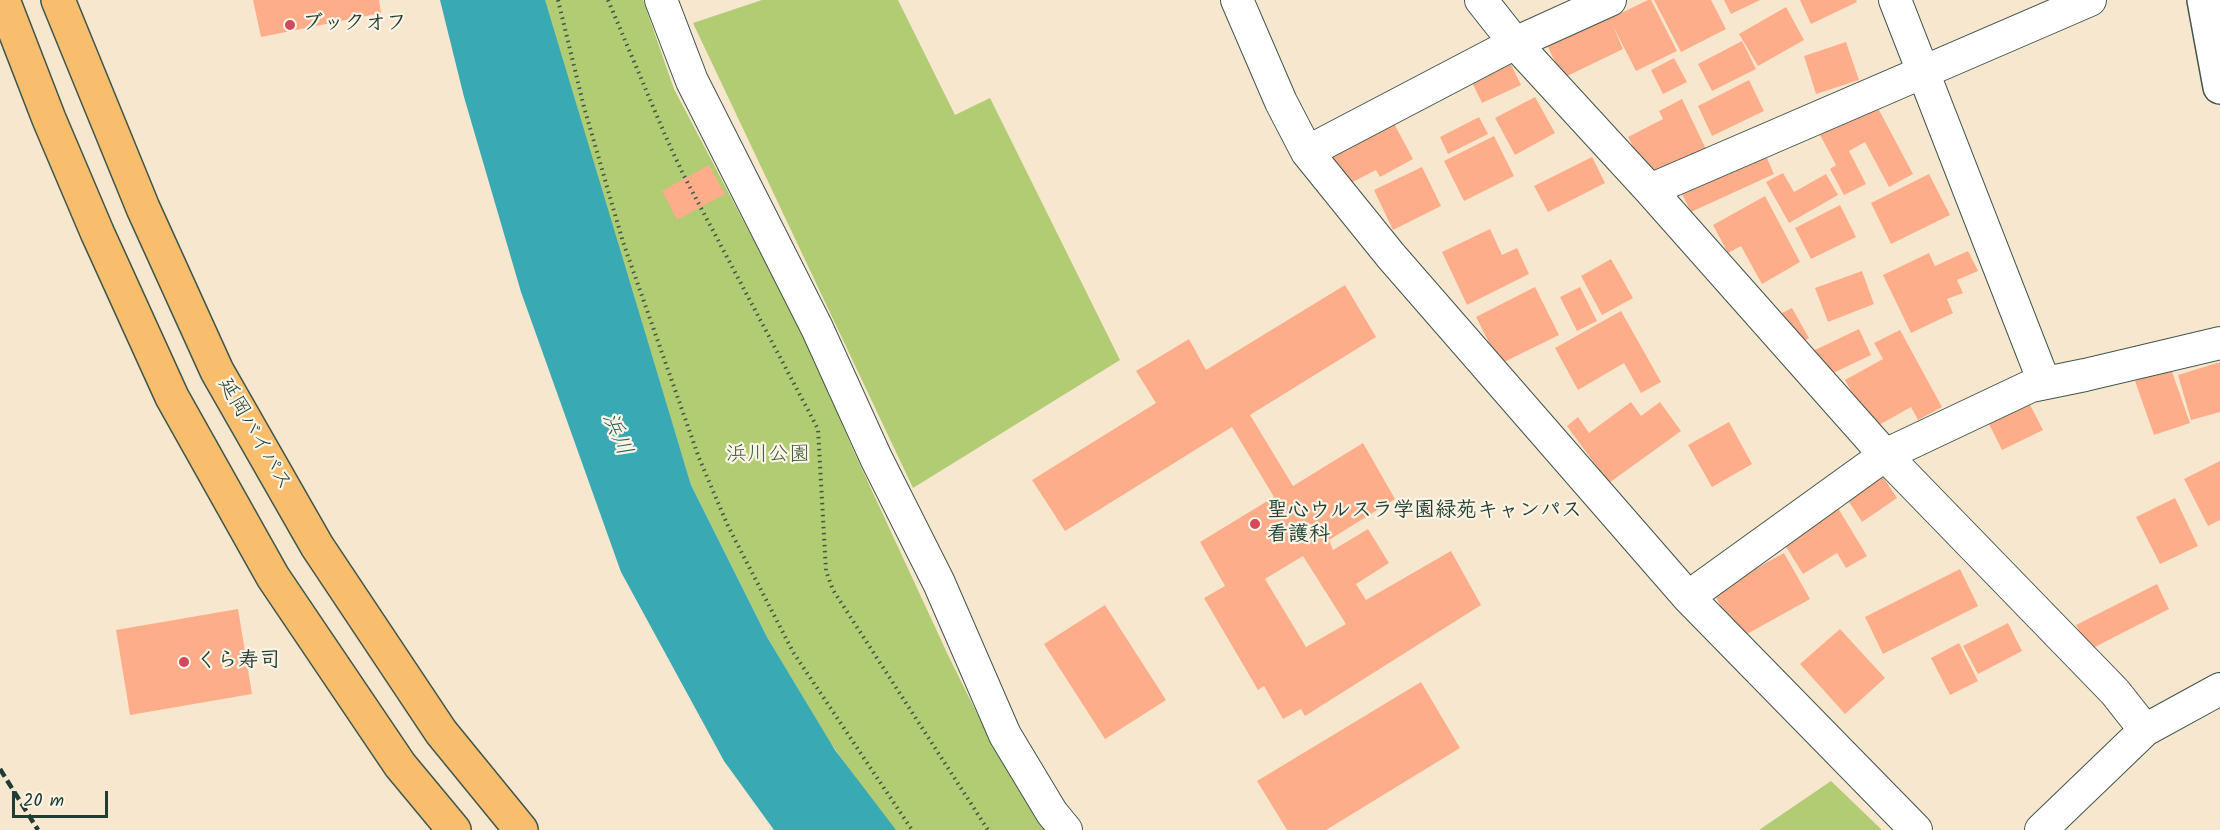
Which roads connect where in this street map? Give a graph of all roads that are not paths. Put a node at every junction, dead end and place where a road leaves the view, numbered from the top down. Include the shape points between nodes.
1 (3, 0) edge
2 (58, 0) edge
3 (661, 0) edge
4 (1237, 0) edge
5 (1481, 0) edge
6 (1895, 0) edge
7 (2090, 0) edge
8 (2204, 0) edge
9 (1593, 4) edge
10 (1515, 43) junction
11 (1923, 71) junction
12 (2220, 87) edge
13 (1307, 152) junction
14 (1650, 190) junction
15 (2220, 343) edge
16 (2044, 382) junction
17 (1885, 455) junction
18 (1688, 597) junction
19 (2220, 689) edge
20 (2145, 730) junction
21 (454, 830) edge
22 (521, 830) edge
23 (1066, 830) edge
24 (1916, 830) edge
25 (2041, 830) edge

1 - 21 highway via 92,222 172,397 273,577 400,765
2 - 22 highway, 延岡バイパス via 143,208 217,371 323,556 441,732
3 - 23 street via 692,81 818,328 876,458 939,583 1005,735
4 - 13 street
5 - 10 street
6 - 11 street
7 - 11 street
8 - 12 street
9 - 10 street
10 - 13 street
10 - 14 street
11 - 14 street
11 - 16 street
13 - 18 street via 1391,256
14 - 17 street
15 - 16 street
16 - 17 street
17 - 18 street
17 - 20 street via 2115,692
18 - 24 street
19 - 20 street
20 - 25 street

